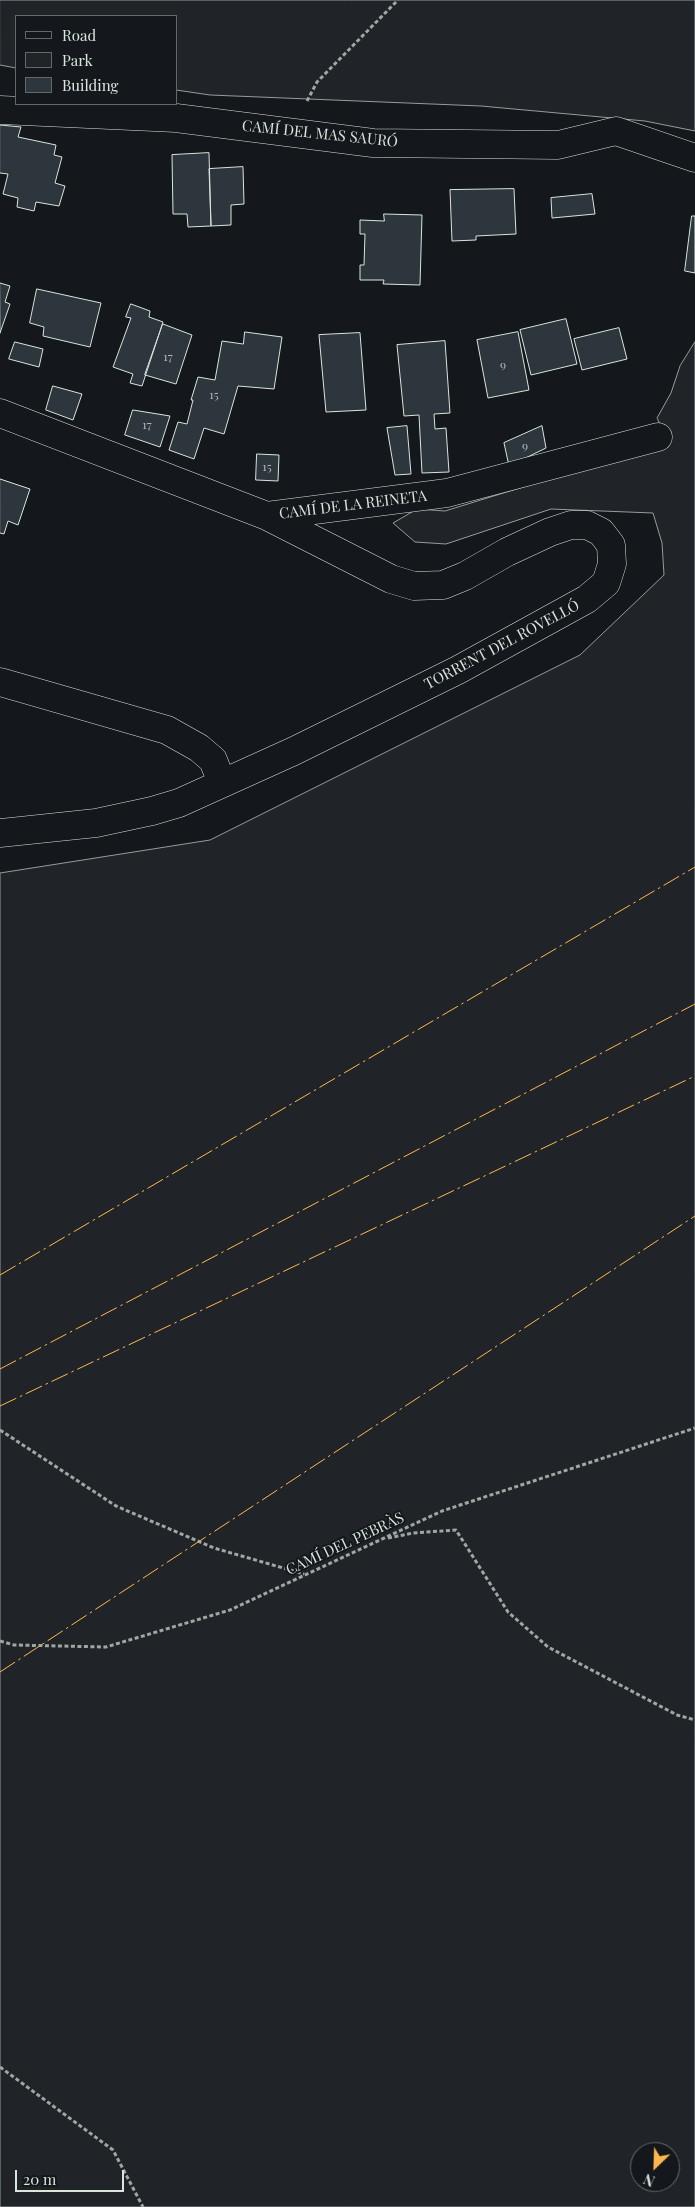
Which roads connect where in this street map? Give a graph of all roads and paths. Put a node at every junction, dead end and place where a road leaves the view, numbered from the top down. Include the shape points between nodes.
1 (398, 0) edge
2 (0, 110) edge
3 (288, 132) junction
4 (695, 158) edge
5 (0, 413) edge
6 (658, 437) dead end
7 (267, 516) junction
8 (0, 682) edge
9 (222, 783) junction
10 (0, 833) edge
11 (695, 1428) edge
12 (0, 1430) edge
13 (380, 1540) junction
14 (304, 1575) junction
15 (0, 1640) edge
16 (695, 1720) edge
17 (0, 2067) edge
18 (143, 2207) edge

1 - 3 path via 318,82
2 - 3 street, CAMÍ DEL MAS SAURÓ via 176,118
3 - 4 street, CAMÍ DEL MAS SAURÓ via 373,143 558,145 616,131
5 - 7 street, CAMÍ DE LA REINETA
6 - 7 street, CAMÍ DE LA REINETA via 447,493
7 - 9 street, TORRENT DEL ROVELLÓ via 391,579 414,586 443,585 550,532 571,526 587,525 601,532 611,544 612,564 606,583 587,599 458,670
8 - 9 street via 167,730 213,760
9 - 10 street, TORRENT DEL ROVELLÓ via 152,812 96,823
11 - 13 path, CAMÍ DEL PEBRÀS via 442,1511
12 - 14 path via 116,1506 214,1548
13 - 14 path, CAMÍ DEL PEBRÀS
13 - 16 path via 413,1533 456,1530 508,1612 548,1647 677,1715
14 - 15 path, CAMÍ DEL PEBRÀS via 230,1610 106,1647 14,1645
17 - 18 path via 112,2150

